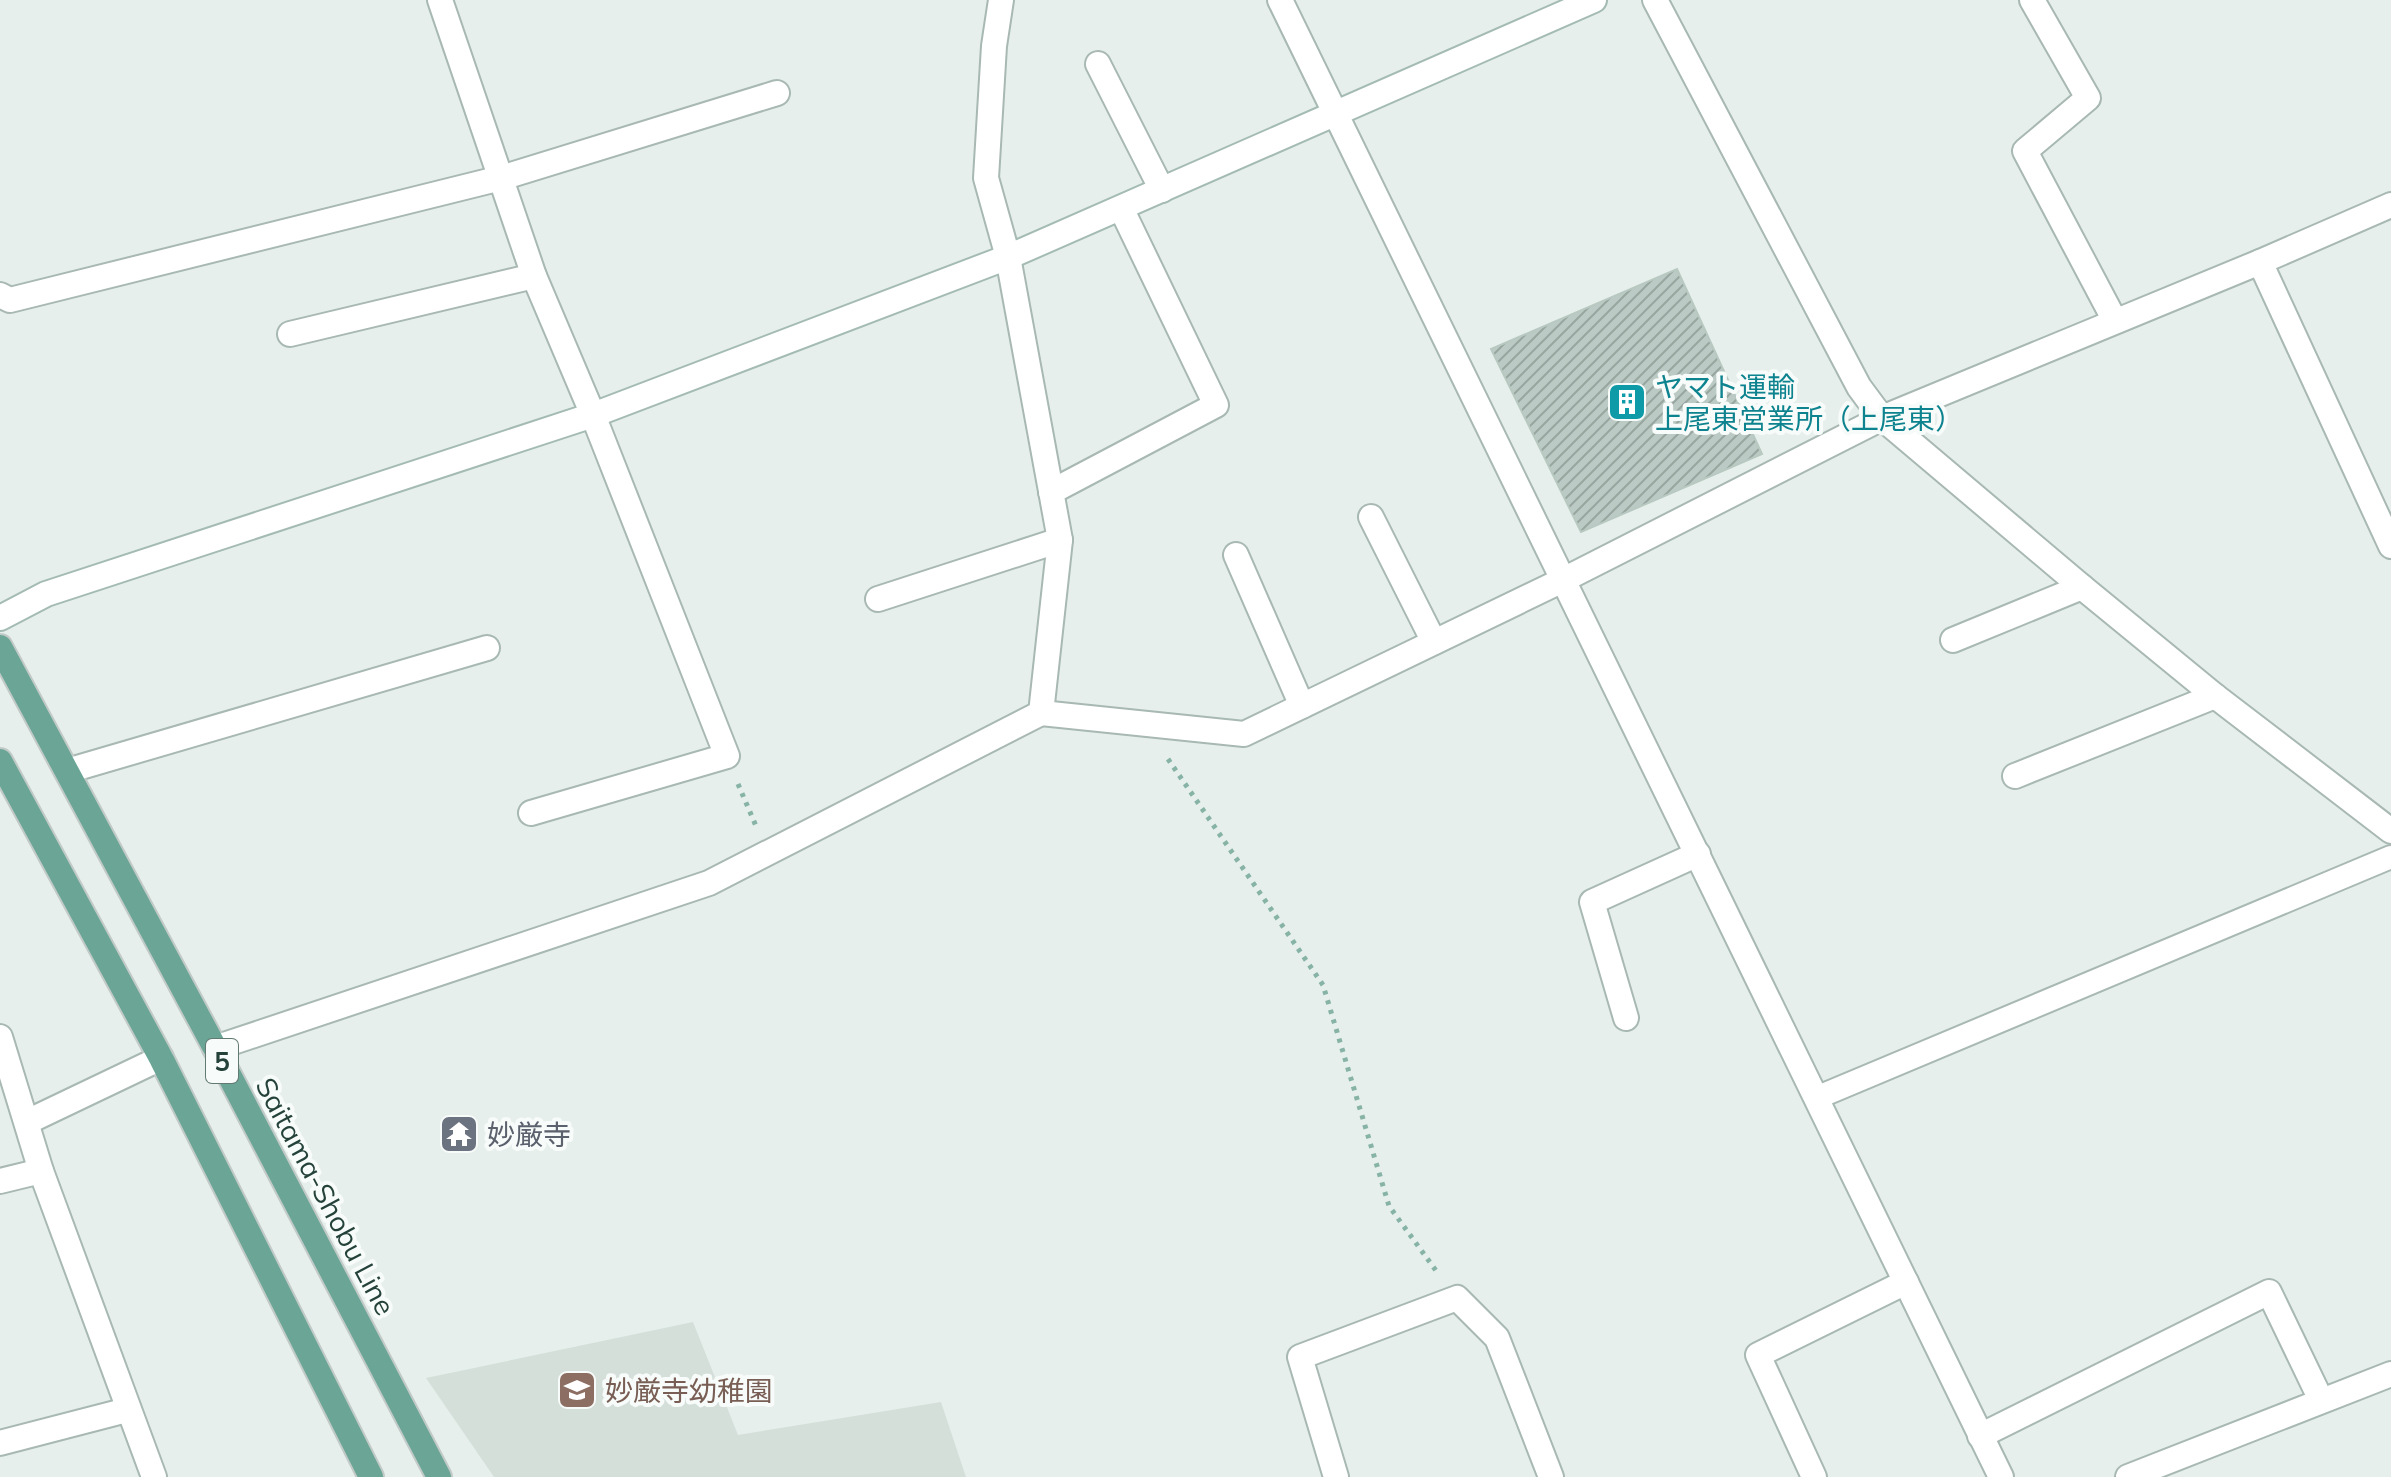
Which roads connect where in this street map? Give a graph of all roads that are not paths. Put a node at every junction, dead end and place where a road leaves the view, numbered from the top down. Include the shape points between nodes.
1 (440, 0) edge
2 (1001, 0) edge
3 (1280, 0) edge
4 (1594, 0) edge
5 (1655, 0) edge
6 (2032, 0) edge
7 (1098, 64) dead end
8 (777, 93) dead end
9 (1337, 113) junction
10 (501, 178) junction
11 (1162, 190) junction
12 (2391, 205) edge
13 (1121, 208) junction
14 (1008, 257) junction
15 (2260, 262) junction
16 (534, 276) junction
17 (0, 295) edge
18 (2115, 321) junction
19 (290, 334) dead end
20 (593, 415) junction
21 (1882, 418) junction
22 (1051, 492) junction
23 (1371, 517) dead end
24 (1060, 540) junction
25 (2391, 546) edge
26 (1236, 555) dead end
27 (1565, 579) junction
28 (2082, 587) junction
29 (878, 599) dead end
30 (0, 618) edge
31 (1953, 640) dead end
32 (1434, 642) junction
33 (0, 647) edge
34 (487, 648) dead end
35 (2215, 696) junction
36 (1302, 706) junction
37 (1041, 713) junction
38 (0, 761) edge
39 (67, 771) junction
40 (2015, 776) dead end
41 (531, 813) dead end
42 (2391, 831) edge
43 (1698, 854) junction
44 (2391, 857) edge
45 (1626, 1018) dead end
46 (0, 1037) edge
47 (215, 1048) junction
48 (161, 1058) junction
49 (1816, 1098) junction
50 (27, 1122) junction
51 (41, 1171) junction
52 (0, 1181) edge
53 (1906, 1282) junction
54 (2391, 1374) edge
55 (2321, 1400) junction
56 (127, 1410) junction
57 (1980, 1436) junction
58 (0, 1443) edge
59 (154, 1477) edge
60 (371, 1477) edge
61 (439, 1477) edge
62 (1336, 1477) edge
63 (1551, 1477) edge
64 (1814, 1477) edge
65 (2001, 1477) edge
66 (2128, 1477) edge

1 - 10 street
2 - 14 street via 986,178
3 - 9 street
4 - 9 street
5 - 21 street via 1859,387
6 - 18 street via 2088,98 2025,151
7 - 11 street
8 - 10 street
9 - 11 street
9 - 27 street
10 - 16 street
10 - 17 street via 10,300
11 - 13 street
12 - 15 street
13 - 14 street
13 - 22 street via 1216,405
14 - 20 street
14 - 22 street
15 - 18 street
15 - 25 street
16 - 19 street
16 - 20 street
18 - 21 street
20 - 30 street via 46,594
20 - 41 street via 727,756
21 - 27 street
21 - 28 street
22 - 24 street
23 - 32 street
24 - 29 street
24 - 37 street
26 - 36 street
27 - 32 street
27 - 43 street
28 - 31 street
28 - 35 street
32 - 36 street
33 - 39 main road, Saitama-Shobu Line / 5
34 - 39 street
35 - 40 street
35 - 42 street
36 - 37 street via 1244,734
37 - 47 street via 709,883
38 - 48 main road, 5
39 - 47 main road, Saitama-Shobu Line / 5
43 - 45 street via 1592,902
43 - 49 street
44 - 49 lane
46 - 50 street
47 - 61 main road, Saitama-Shobu Line / 5
48 - 50 street
48 - 60 main road, 5
49 - 53 street
50 - 51 street
51 - 52 street
51 - 56 street
53 - 57 street
53 - 64 street via 1758,1355
54 - 55 street
55 - 57 street via 2269,1292
55 - 66 street
56 - 58 street
56 - 59 street
57 - 65 street
62 - 63 street via 1300,1357 1457,1298 1497,1338

